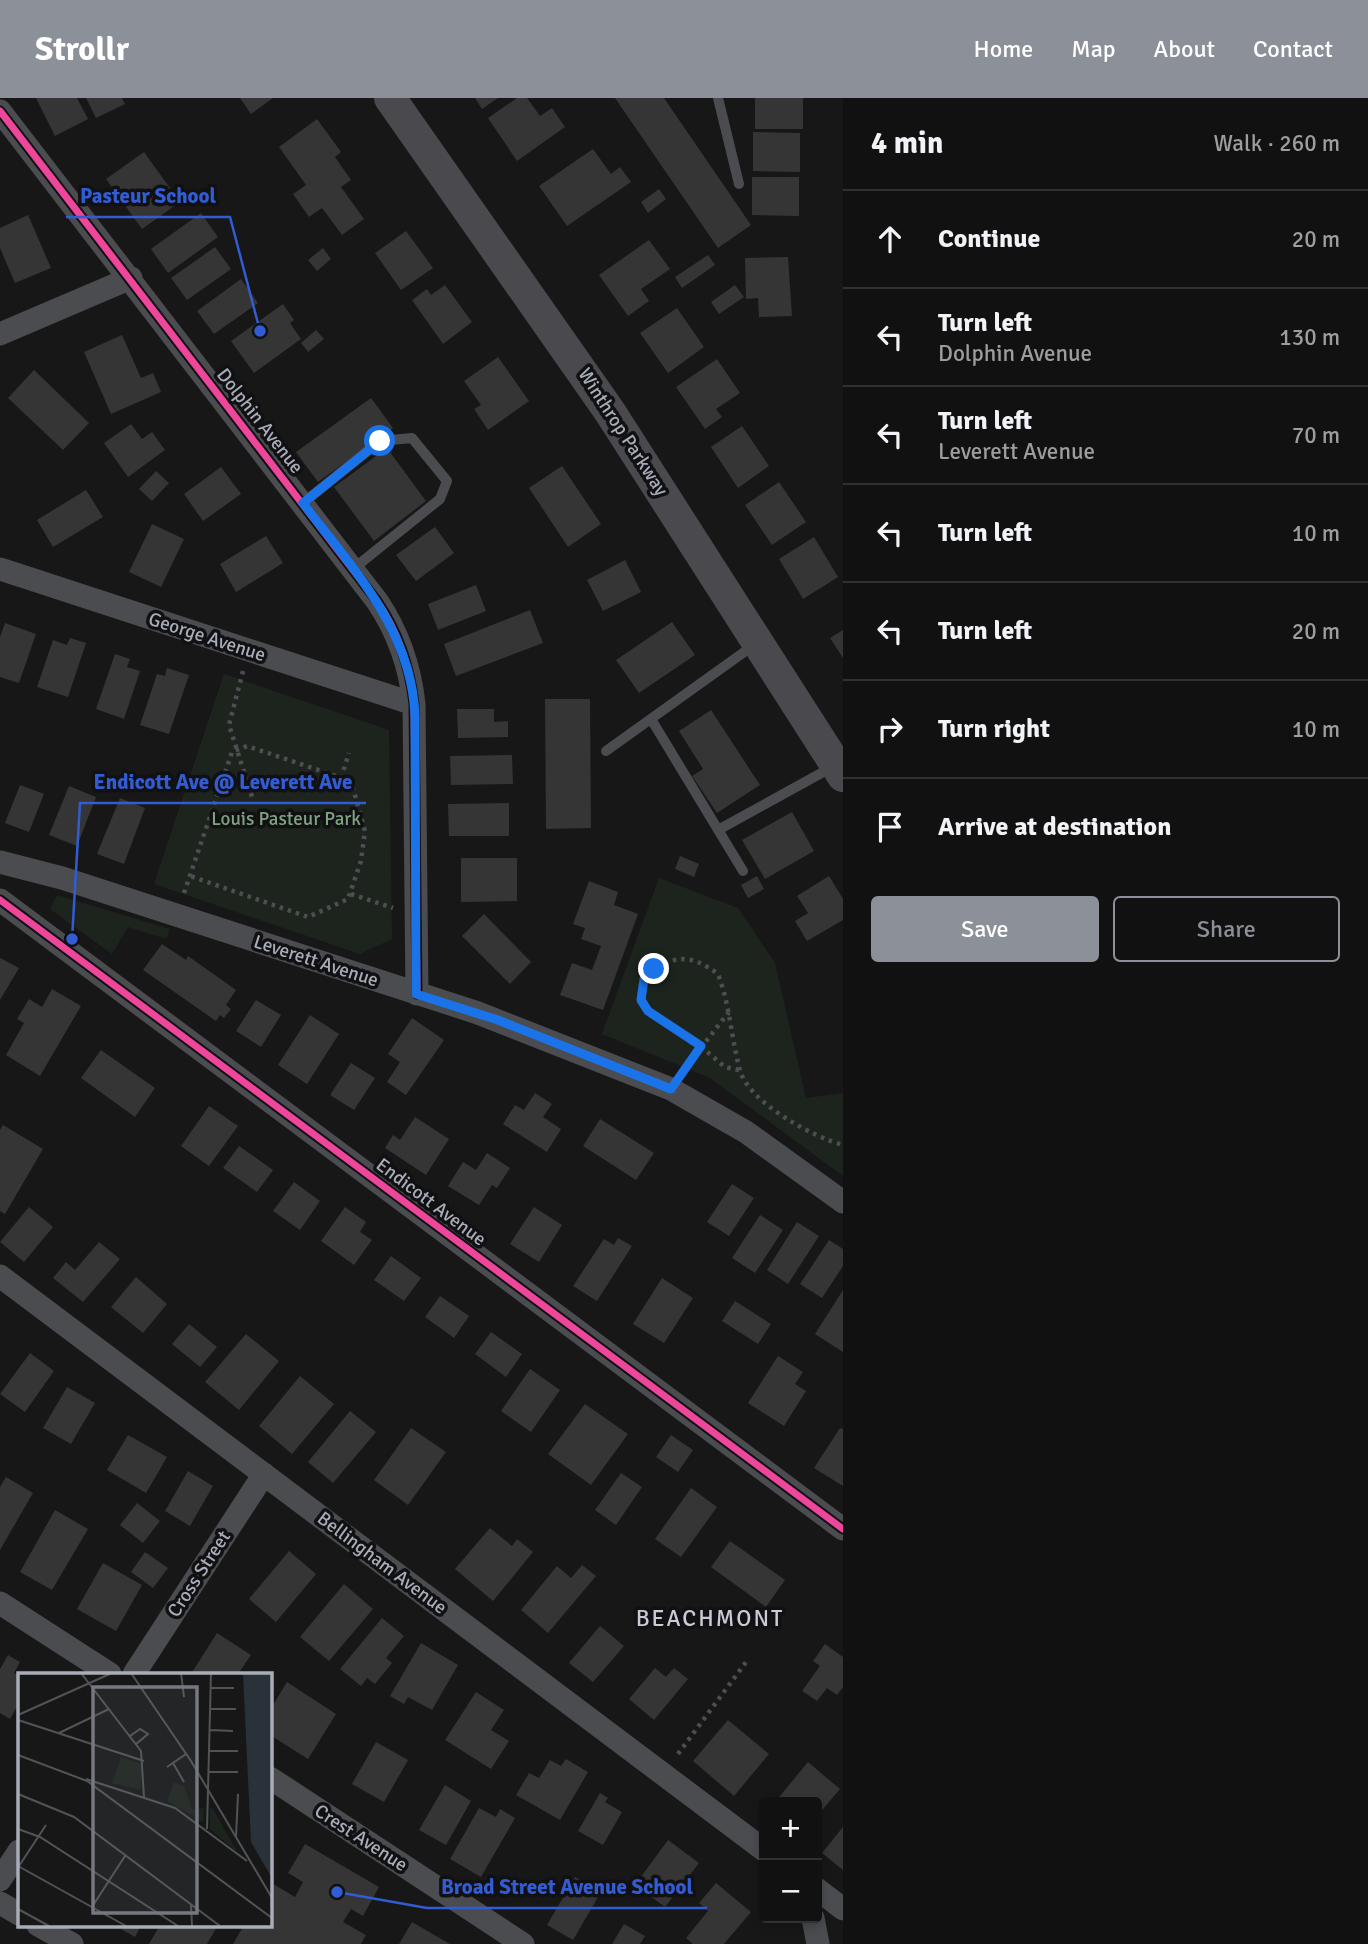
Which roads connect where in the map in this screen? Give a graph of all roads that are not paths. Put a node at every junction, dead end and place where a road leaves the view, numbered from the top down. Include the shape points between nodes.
1 (390, 98) edge
2 (718, 98) edge
3 (0, 111) edge
4 (739, 184) dead end
5 (131, 278) junction
6 (0, 334) edge
7 (303, 503) junction
8 (0, 569) edge
9 (353, 569) junction
10 (759, 641) junction
11 (414, 704) junction
12 (651, 719) junction
13 (606, 751) dead end
14 (840, 770) edge
15 (718, 830) junction
16 (0, 862) edge
17 (743, 871) dead end
18 (0, 900) edge
19 (416, 994) junction
20 (843, 1202) edge
21 (0, 1276) edge
22 (264, 1474) junction
23 (843, 1529) edge
24 (0, 1603) edge
25 (107, 1673) edge
26 (135, 1673) edge
27 (271, 1780) edge
28 (759, 1846) edge
29 (18, 1853) edge
30 (0, 1880) edge
31 (822, 1893) edge
32 (0, 1903) edge
33 (843, 1909) edge
34 (18, 1913) edge
35 (814, 1923) edge
36 (40, 1926) edge
37 (72, 1944) edge
38 (523, 1944) edge
39 (818, 1944) edge

1 - 10 main road, Winthrop Parkway via 548,320
2 - 4 lane
3 - 5 street, Dolphin Avenue
5 - 6 street
5 - 7 street, Dolphin Avenue
7 - 9 street, Dolphin Avenue
7 - 9 lane via 380,441 412,438 447,481 440,499
8 - 11 street, George Avenue
9 - 11 street, Dolphin Avenue via 392,626
10 - 12 lane
10 - 14 main road, Winthrop Parkway
11 - 19 street, Dolphin Avenue
12 - 13 lane
12 - 15 lane
14 - 15 lane
15 - 17 lane
16 - 19 street, Leverett Avenue via 75,882
18 - 23 street, Endicott Avenue
19 - 20 street, Leverett Avenue via 498,1020 671,1089 746,1132
21 - 22 street, Bellingham Avenue
22 - 26 street, Cross Street
22 - 28 street, Bellingham Avenue
24 - 25 street
27 - 38 street, Crest Avenue
29 - 30 street
31 - 33 street
32 - 34 street
35 - 39 street
36 - 37 street

